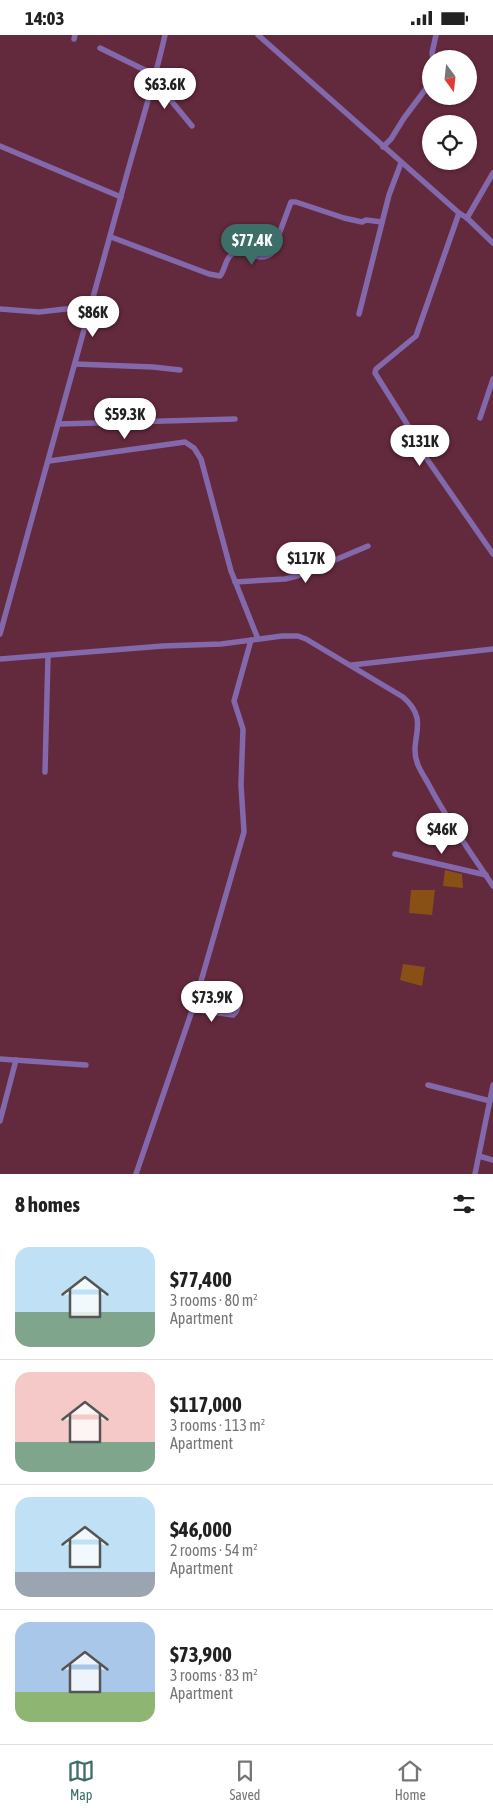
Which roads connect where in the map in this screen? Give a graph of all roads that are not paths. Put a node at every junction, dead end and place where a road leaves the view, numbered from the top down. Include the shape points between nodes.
1 (165, 35) edge
2 (258, 35) edge
3 (436, 35) edge
4 (100, 48) dead end
5 (433, 50) edge
6 (155, 78) junction
7 (422, 94) edge
8 (192, 126) dead end
9 (0, 146) edge
10 (382, 147) junction
11 (401, 163) junction
12 (493, 173) edge
13 (121, 197) junction
14 (459, 213) junction
15 (467, 218) junction
16 (382, 222) junction
17 (111, 237) junction
18 (493, 243) edge
19 (0, 309) edge
20 (90, 309) junction
21 (359, 314) dead end
22 (75, 364) junction
23 (180, 370) dead end
24 (493, 379) edge
25 (480, 418) dead end
26 (235, 419) dead end
27 (59, 424) junction
28 (49, 461) junction
29 (368, 546) dead end
30 (493, 555) edge
31 (235, 582) junction
32 (0, 634) edge
33 (258, 639) junction
34 (251, 640) junction
35 (493, 649) edge
36 (48, 656) junction
37 (0, 659) edge
38 (352, 665) junction
39 (44, 772) dead end
40 (394, 854) dead end
41 (486, 875) junction
42 (493, 886) edge
43 (239, 989) dead end
44 (192, 1009) junction
45 (0, 1059) edge
46 (16, 1060) junction
47 (86, 1065) dead end
48 (428, 1085) dead end
49 (493, 1085) edge
50 (490, 1101) junction
51 (0, 1121) edge
52 (479, 1156) junction
53 (493, 1160) edge
54 (136, 1174) edge
55 (475, 1174) edge

1 - 6 street
2 - 10 street
3 - 5 street
4 - 6 street
6 - 8 street
6 - 13 street
7 - 10 street
9 - 13 street
10 - 11 street
11 - 14 street
11 - 16 street
12 - 15 street
13 - 17 street
14 - 15 street
14 - 30 street via 416,336 376,369 376,373 420,449
15 - 18 street
16 - 17 street via 366,219 362,222 290,202 272,253 260,258 239,251 232,253 220,276 209,275
16 - 21 street
17 - 20 street
19 - 20 street via 39,312
20 - 22 street
22 - 23 street
22 - 27 street
24 - 25 street
26 - 27 street
27 - 28 street
28 - 31 street via 189,443 200,459
28 - 32 street
29 - 31 street via 296,576
31 - 33 street
33 - 34 street
33 - 38 street via 298,636
34 - 36 street
34 - 44 street via 234,701 243,729 241,785 244,832
35 - 38 street
36 - 37 street
36 - 39 street
38 - 41 street via 403,697 416,710 417,764
40 - 41 street
41 - 42 street
43 - 44 street via 238,1006 233,1015
44 - 54 street
45 - 46 street
46 - 47 street
46 - 51 street
48 - 50 street
49 - 50 street
50 - 52 street
52 - 53 street
52 - 55 street

